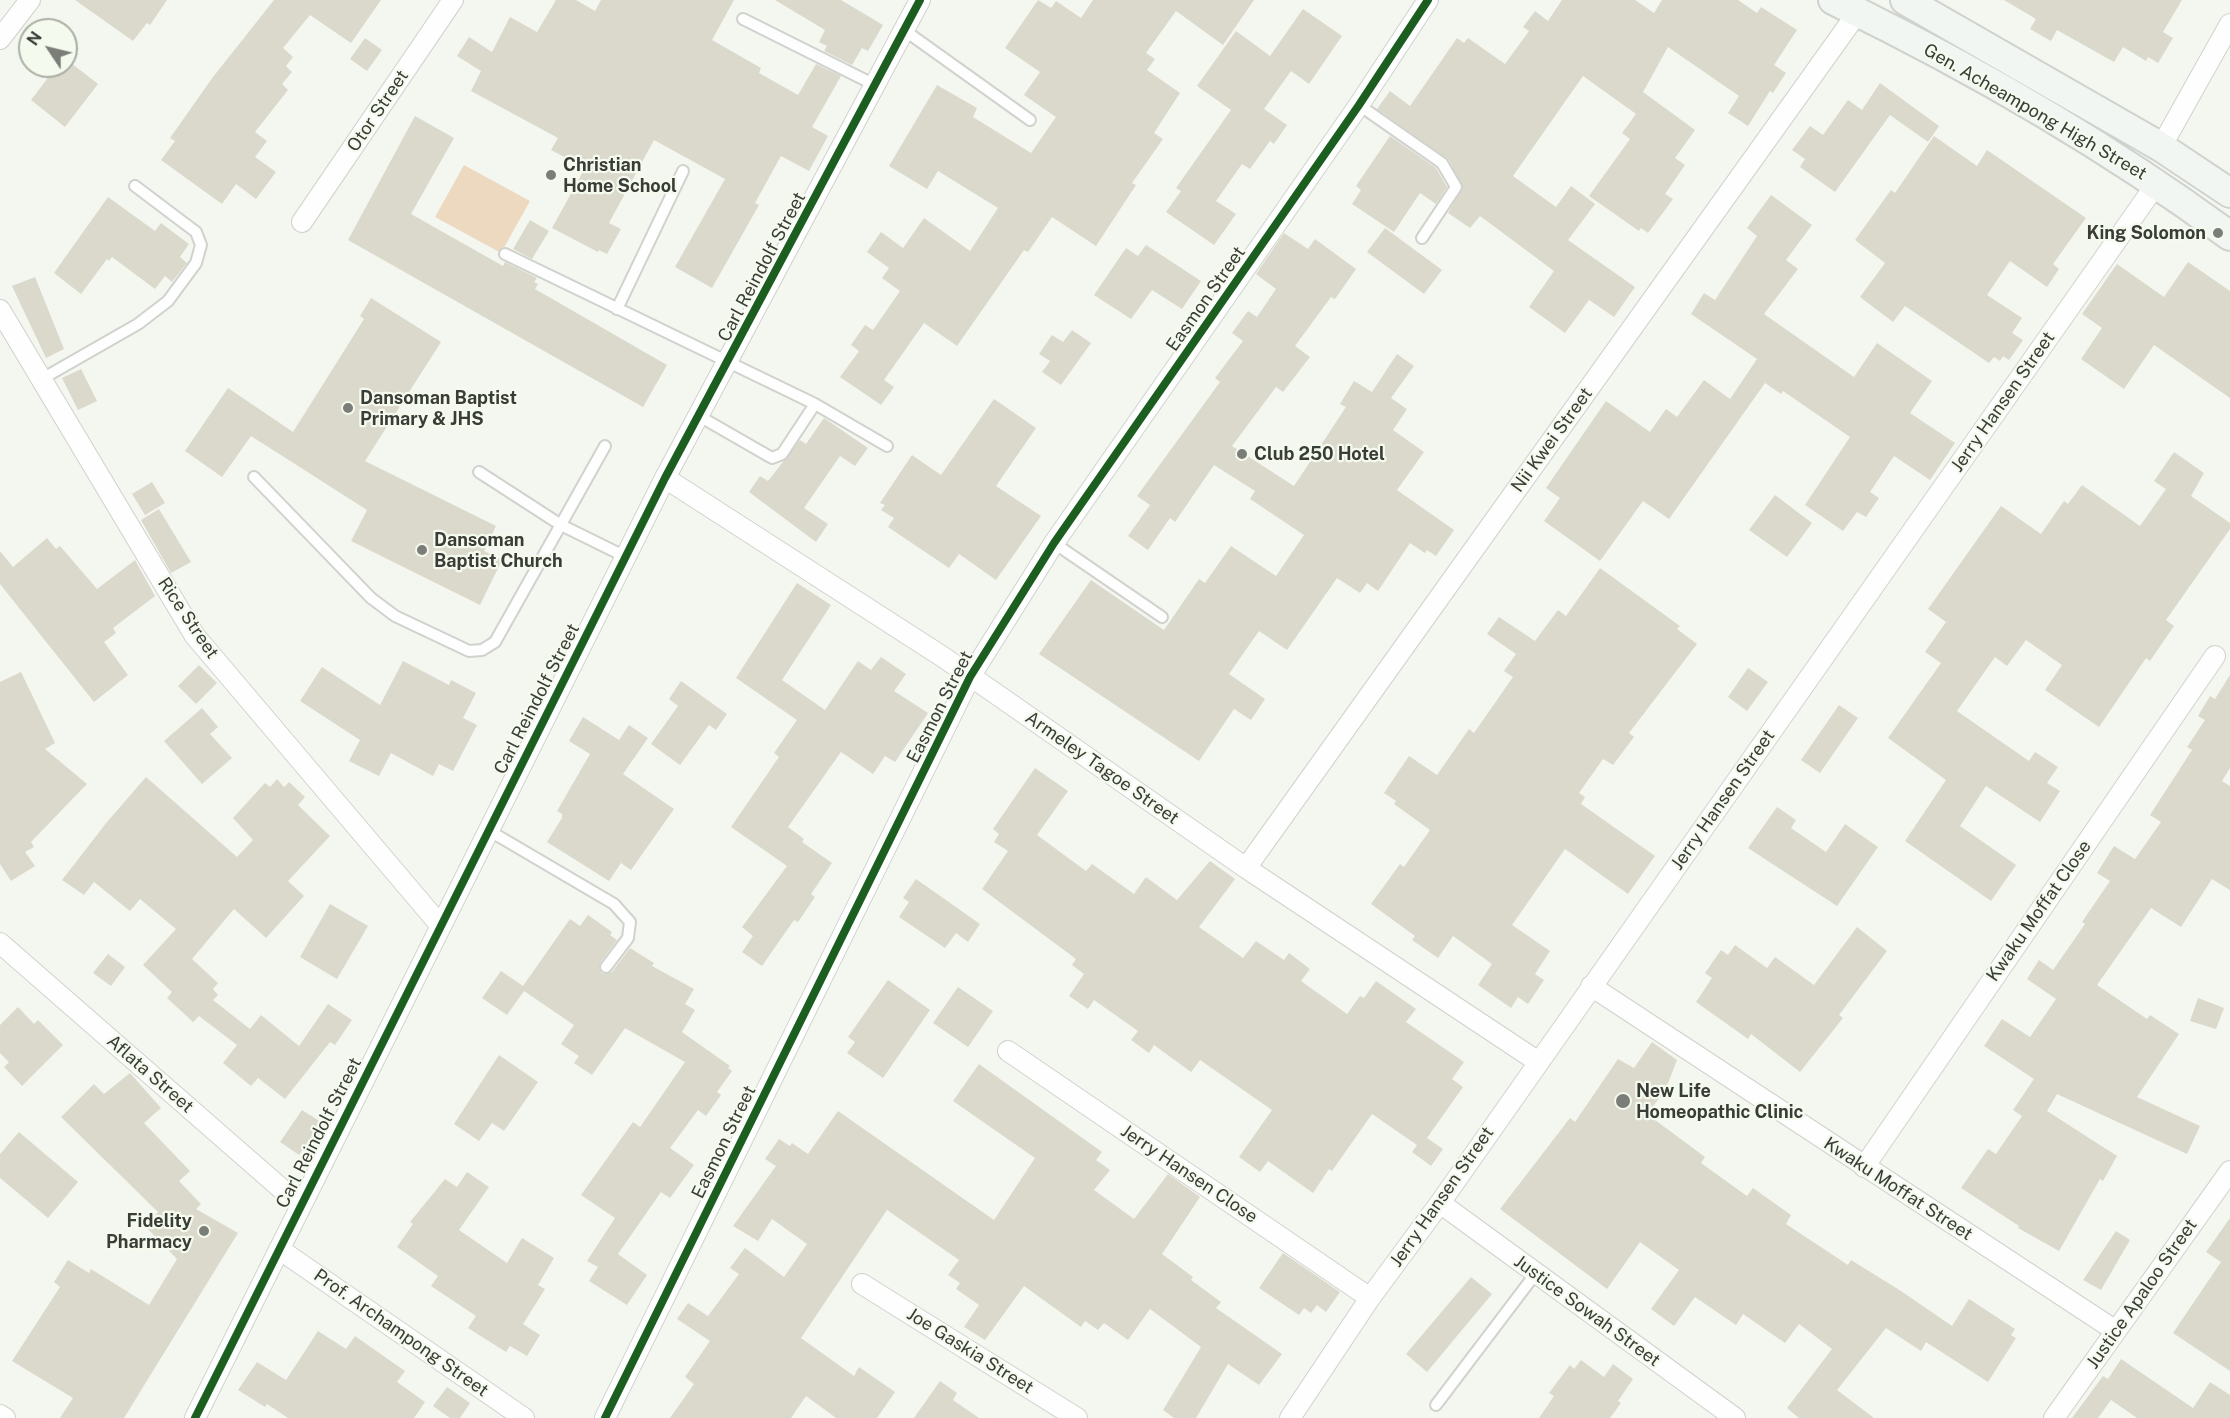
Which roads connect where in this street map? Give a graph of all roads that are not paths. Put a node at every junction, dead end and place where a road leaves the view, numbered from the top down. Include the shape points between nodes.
1 (30, 0) edge
2 (453, 0) edge
3 (920, 0) edge
4 (1428, 0) edge
5 (1918, 3) edge
6 (1845, 6) edge
7 (743, 19) dead end
8 (2230, 24) edge
9 (904, 30) junction
10 (0, 39) edge
11 (875, 85) junction
12 (1359, 105) junction
13 (1030, 120) dead end
14 (2161, 147) junction
15 (683, 171) dead end
16 (2157, 183) junction
17 (135, 186) dead end
18 (2230, 193) edge
19 (302, 222) dead end
20 (2230, 236) edge
21 (1422, 238) dead end
22 (505, 254) dead end
23 (617, 309) junction
24 (0, 310) edge
25 (728, 362) junction
26 (40, 380) junction
27 (815, 404) junction
28 (699, 416) junction
29 (605, 446) dead end
30 (887, 446) dead end
31 (479, 472) dead end
32 (254, 477) dead end
33 (665, 478) junction
34 (561, 525) junction
35 (1053, 543) junction
36 (626, 557) junction
37 (1162, 617) dead end
38 (2215, 656) dead end
39 (970, 677) junction
40 (488, 830) junction
41 (1246, 868) junction
42 (440, 925) junction
43 (0, 943) edge
44 (606, 967) dead end
45 (1591, 986) junction
46 (1008, 1051) dead end
47 (1537, 1061) junction
48 (1863, 1167) junction
49 (2230, 1171) edge
50 (1440, 1203) junction
51 (300, 1205) junction
52 (279, 1249) junction
53 (1536, 1273) junction
54 (862, 1284) dead end
55 (1370, 1298) junction
56 (2116, 1331) junction
57 (1436, 1405) dead end
58 (0, 1414) edge
59 (5, 1418) edge
60 (195, 1418) edge
61 (524, 1418) edge
62 (604, 1418) edge
63 (1077, 1418) edge
64 (1290, 1418) edge
65 (1735, 1418) edge
66 (2054, 1418) edge

1 - 10 street
2 - 19 street, Otor Street
3 - 9 street, Carl Reindolf Street
4 - 12 street, Easmon Street
5 - 14 main road, Gen. Acheampong High Street
6 - 16 main road, Gen. Acheampong High Street via 2005,91
6 - 41 street, Nii Kwei Street
7 - 11 lane
8 - 14 street
9 - 11 street, Carl Reindolf Street
9 - 13 lane
11 - 25 street, Carl Reindolf Street
12 - 21 lane via 1442,163 1452,177 1456,187
12 - 35 street, Easmon Street
14 - 18 main road, Gen. Acheampong High Street
15 - 23 lane
16 - 20 main road, Gen. Acheampong High Street
16 - 45 street, Jerry Hansen Street
17 - 26 lane via 196,232 201,245 196,262 168,301 138,324
22 - 23 lane
23 - 25 lane
24 - 26 street, Rice Street
25 - 27 lane
25 - 28 street, Carl Reindolf Street
26 - 42 street, Rice Street via 195,636
27 - 28 lane via 782,454 772,458
27 - 30 lane
28 - 33 street, Carl Reindolf Street
29 - 34 lane
31 - 34 lane
32 - 34 lane via 371,598 395,616 470,651 482,650 495,642
33 - 36 street, Carl Reindolf Street
33 - 39 street, Armeley Tagoe Street
34 - 36 lane
35 - 37 lane
35 - 39 street, Easmon Street
36 - 40 street, Carl Reindolf Street
38 - 48 street, Kwaku Moffat Close
39 - 41 street, Armeley Tagoe Street
39 - 62 street, Easmon Street
40 - 42 street, Carl Reindolf Street
40 - 44 lane via 614,904 624,914 630,922 628,938
41 - 47 street, Armeley Tagoe Street
42 - 51 street, Carl Reindolf Street
43 - 51 street, Aflata Street
45 - 47 street, Jerry Hansen Street
45 - 48 street, Kwaku Moffat Street
46 - 55 street, Jerry Hansen Close
47 - 50 street, Jerry Hansen Street
48 - 56 street, Kwaku Moffat Street
49 - 56 street, Justice Apaloo Street
50 - 53 street, Justice Sowah Street
50 - 55 street, Jerry Hansen Street
51 - 52 street, Carl Reindolf Street
52 - 60 street, Carl Reindolf Street
52 - 61 street, Prof. Archampong Street
53 - 57 lane
53 - 65 street, Justice Sowah Street
54 - 63 street, Joe Gaskia Street
55 - 64 street, Jerry Hansen Street
56 - 66 street, Justice Apaloo Street
58 - 59 street

